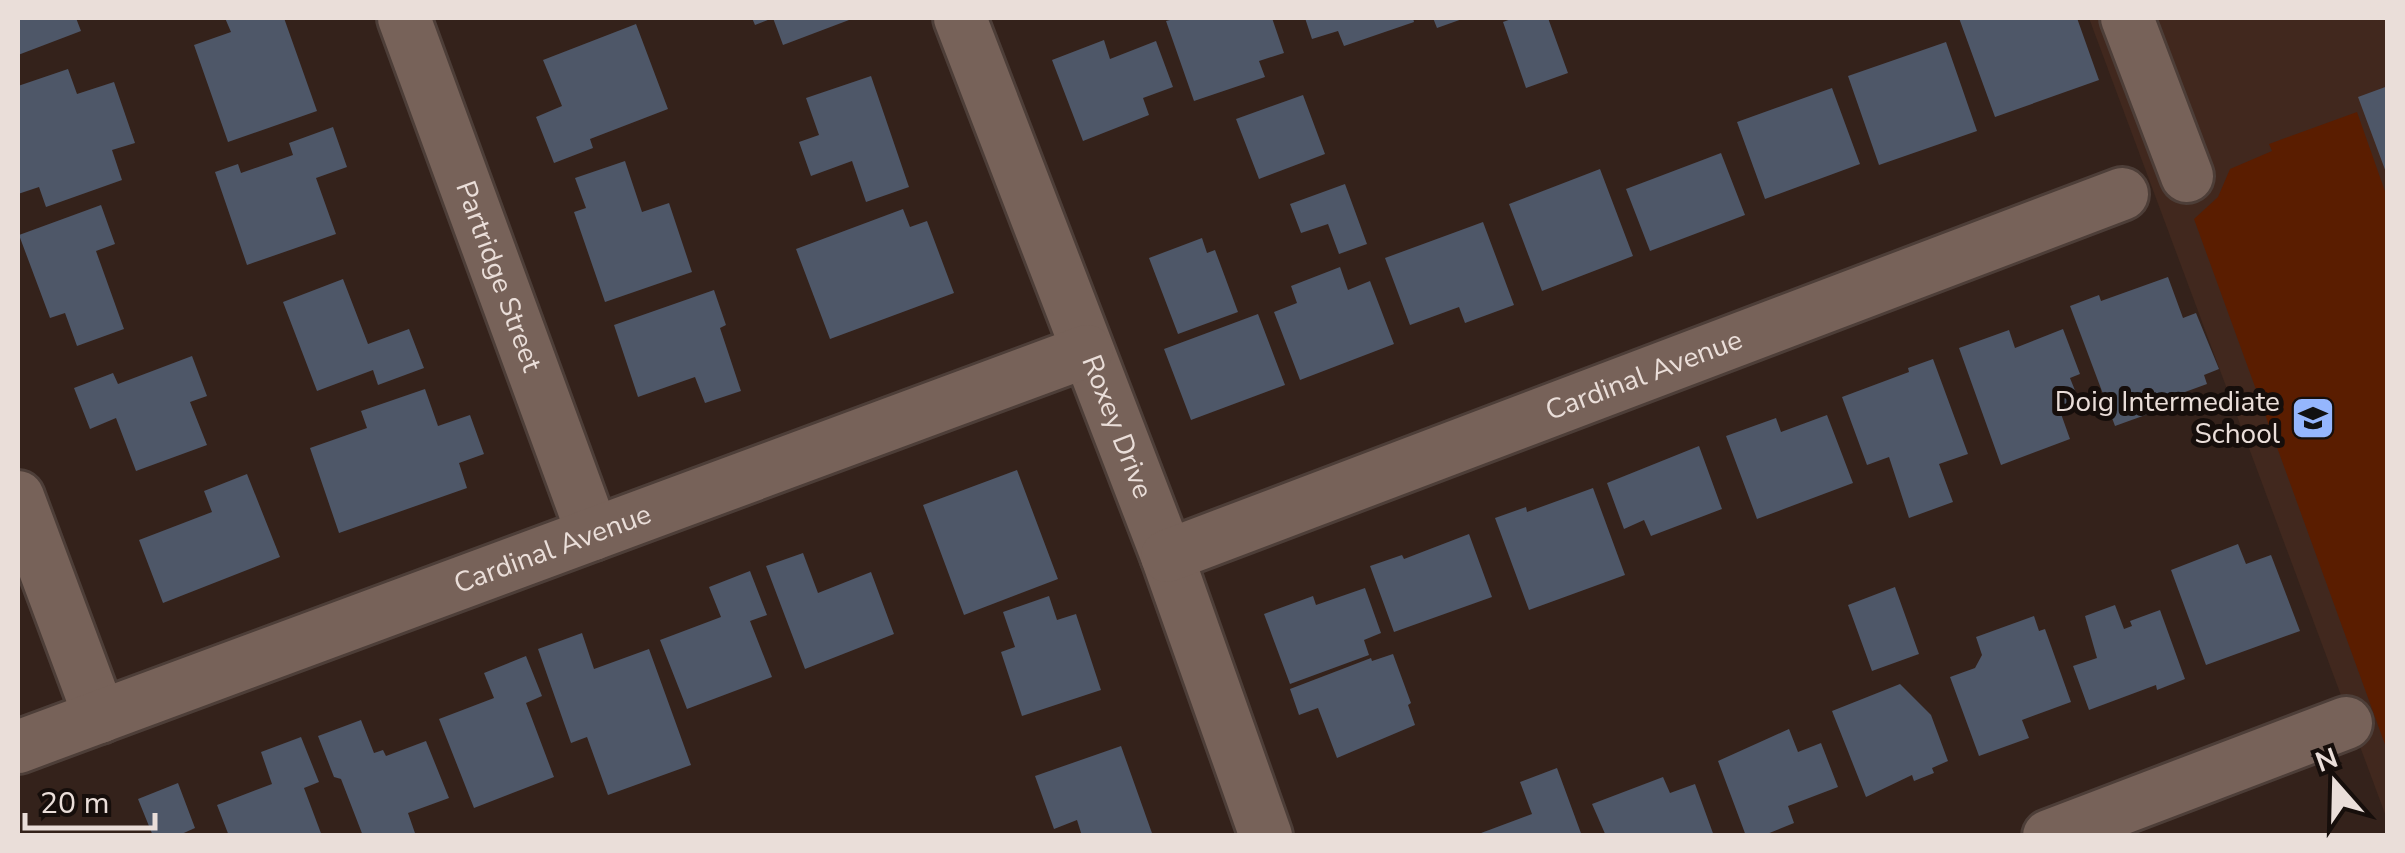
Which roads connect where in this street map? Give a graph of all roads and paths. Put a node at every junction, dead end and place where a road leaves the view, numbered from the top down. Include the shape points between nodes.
1 (404, 18) edge
2 (960, 18) edge
3 (2127, 18) edge
4 (2187, 176) dead end
5 (2122, 194) dead end
6 (1087, 350) junction
7 (18, 497) edge
8 (593, 534) junction
9 (1168, 556) junction
10 (100, 717) junction
11 (2346, 722) dead end
12 (18, 748) edge
13 (1266, 836) edge
14 (2049, 836) edge

1 - 8 street, Partridge Street
2 - 6 street, Roxey Drive
3 - 4 street
5 - 9 street, Cardinal Avenue
6 - 8 street, Cardinal Avenue
6 - 9 street, Roxey Drive
7 - 10 street
8 - 10 street, Cardinal Avenue
9 - 13 street, Roxey Drive
10 - 12 street, Cardinal Avenue
11 - 14 street

